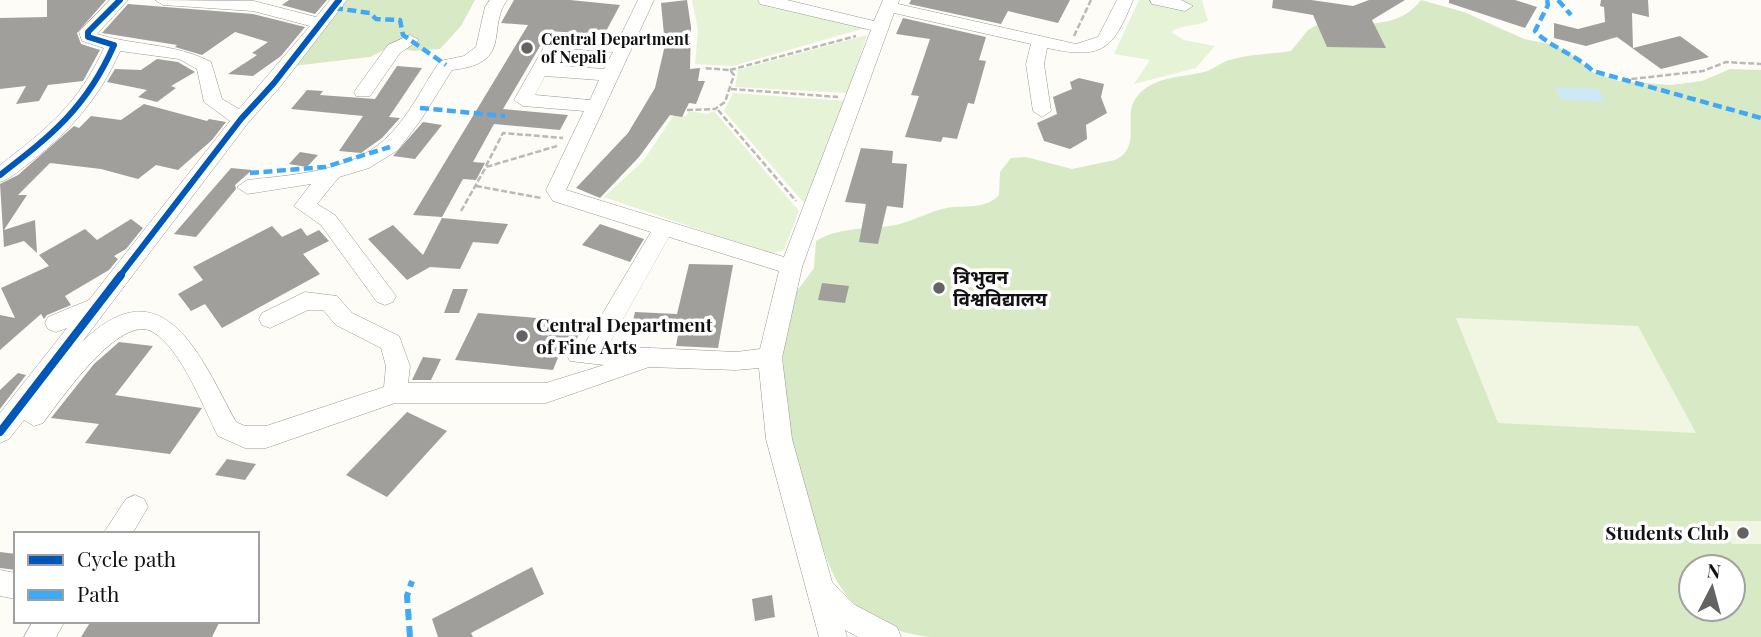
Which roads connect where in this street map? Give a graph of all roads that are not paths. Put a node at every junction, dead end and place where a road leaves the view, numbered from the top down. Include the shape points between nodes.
1 (120, 0) edge
2 (163, 0) edge
3 (340, 0) edge
4 (499, 0) edge
5 (646, 0) edge
6 (766, 0) edge
7 (1125, 0) edge
8 (1158, 0) edge
9 (1185, 6) dead end
10 (881, 17) edge
11 (322, 24) junction
12 (410, 40) dead end
13 (1040, 41) junction
14 (114, 45) junction
15 (621, 47) junction
16 (540, 69) junction
17 (609, 75) junction
18 (363, 92) dead end
19 (595, 107) junction
20 (80, 109) joint
21 (1042, 111) dead end
22 (242, 119) junction
23 (333, 172) junction
24 (0, 174) edge
25 (247, 187) dead end
26 (663, 230) junction
27 (791, 267) junction
28 (385, 296) dead end
29 (96, 307) junction
30 (270, 319) dead end
31 (56, 323) dead end
32 (644, 358) junction
33 (770, 358) junction
34 (394, 393) junction
35 (34, 416) dead end
36 (0, 432) edge
37 (135, 507) dead end
38 (117, 532) edge
39 (822, 589) junction
40 (49, 623) edge
41 (38, 637) edge
42 (833, 637) edge
43 (887, 637) edge

1 - 14 street via 88,32 88,37
2 - 11 street via 254,6
3 - 11 street
4 - 23 street via 493,7 486,49 472,60 446,65 390,147
5 - 15 street
6 - 10 street
7 - 13 street via 1102,46 1092,49
8 - 9 street
10 - 13 street
10 - 27 street
11 - 22 street
12 - 18 street via 394,49
13 - 21 street via 1035,64
14 - 20 street
14 - 22 street via 183,54 205,66 213,102
15 - 16 street via 555,42
15 - 17 street
16 - 17 street
16 - 19 street via 523,100
17 - 19 street
19 - 26 street via 556,190 560,196
20 - 24 street
22 - 29 street
23 - 25 street via 311,180
23 - 28 street via 304,205 328,220
26 - 27 street
26 - 32 street via 584,355
27 - 33 street
29 - 31 street
29 - 36 street
30 - 34 street via 305,301 329,302 344,319 391,342 398,366
32 - 33 street
32 - 34 street via 546,393
33 - 39 street via 779,439
34 - 35 street via 266,437 238,436 228,429 175,337 151,320 127,321 103,334
37 - 38 street
39 - 42 street
39 - 43 street via 845,615
40 - 41 street

